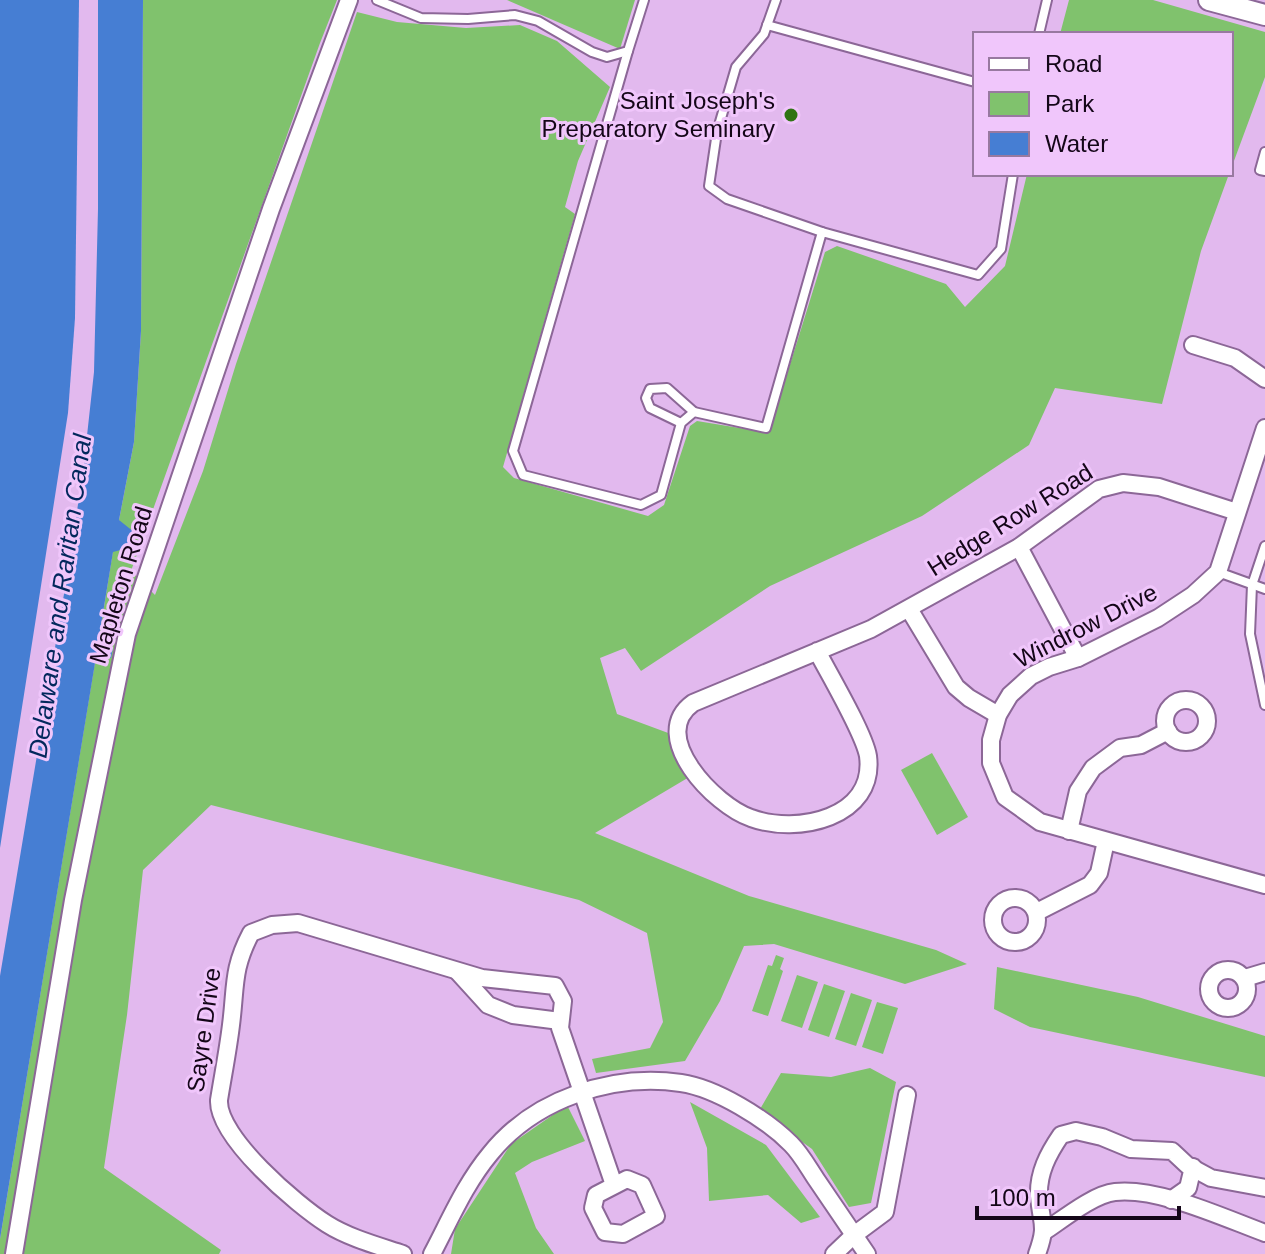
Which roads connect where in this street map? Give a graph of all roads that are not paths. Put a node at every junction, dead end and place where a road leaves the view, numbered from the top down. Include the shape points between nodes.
1 (349, 0) edge
2 (377, 0) edge
3 (644, 0) edge
4 (776, 0) edge
5 (1047, 0) edge
6 (1209, 0) edge
7 (1265, 15) edge
8 (767, 25) junction
9 (1039, 32) edge
10 (628, 51) junction
11 (973, 81) edge
12 (1265, 152) edge
13 (1265, 171) edge
14 (1013, 176) edge
15 (822, 232) junction
16 (1193, 345) dead end
17 (1265, 379) edge
18 (694, 412) junction
19 (681, 423) junction
20 (1265, 428) edge
21 (1259, 466) edge
22 (1237, 512) junction
23 (1265, 546) edge
24 (1019, 547) junction
25 (1218, 572) junction
26 (1252, 585) junction
27 (1265, 589) edge
28 (909, 609) junction
29 (817, 651) junction
30 (1078, 658) junction
31 (1265, 705) edge
32 (998, 715) junction
33 (1168, 731) dead end
34 (1069, 831) junction
35 (1106, 841) junction
36 (1265, 885) edge
37 (1037, 912) dead end
38 (457, 971) junction
39 (1265, 972) edge
40 (1245, 978) dead end
41 (560, 1021) junction
42 (582, 1093) junction
43 (907, 1095) dead end
44 (1193, 1167) junction
45 (614, 1185) junction
46 (1265, 1188) edge
47 (1171, 1200) junction
48 (1045, 1231) junction
49 (1265, 1233) edge
50 (854, 1235) junction
51 (14, 1254) edge
52 (403, 1254) edge
53 (432, 1254) edge
54 (834, 1254) edge
55 (867, 1254) edge
56 (1037, 1254) edge

1 - 51 street, Mapleton Road via 271,209 127,634 73,900
2 - 10 lane via 421,18 515,15 538,21 607,57
3 - 10 lane
4 - 8 lane
5 - 9 lane
6 - 7 street
8 - 11 lane
8 - 15 lane via 736,67 717,132 709,186 727,199
10 - 19 lane via 513,451 523,475 641,505 661,495
12 - 13 lane via 1260,170
14 - 15 lane via 1001,249 978,275
15 - 18 lane via 766,428
16 - 17 street via 1235,358
18 - 19 lane
18 - 19 lane via 667,388 650,389 650,408
20 - 21 street
21 - 22 street
22 - 24 street, Hedge Row Road via 1159,487 1123,483 1099,489
22 - 25 street
23 - 26 lane
24 - 28 street, Hedge Row Road
24 - 30 street
25 - 26 lane
25 - 30 street, Windrow Drive via 1158,618
26 - 27 lane
26 - 31 lane via 1250,634
28 - 29 street, Hedge Row Road
28 - 32 street via 956,687
29 - 29 street, Hedge Row Road via 868,755 866,784 858,800 825,818 788,825 752,819 720,801 702,782 679,746 681,716 693,703
30 - 32 street, Windrow Drive via 1031,676
32 - 34 street, Windrow Drive via 991,763 1005,797 1040,822
33 - 34 street via 1141,745 1120,748 1093,768 1078,791
34 - 35 street, Windrow Drive
35 - 36 street, Windrow Drive
35 - 37 street via 1099,873 1090,885
38 - 41 street via 488,1005 513,1015
38 - 41 street, Sayre Drive via 555,986 563,1001
38 - 52 street, Sayre Drive via 298,923 251,933 234,978 218,1109 224,1123 289,1197 330,1226
39 - 40 street
41 - 42 street, Sayre Drive
42 - 45 street, Sayre Drive
42 - 50 street via 615,1083 652,1081 683,1083 720,1097 793,1145
42 - 53 street via 522,1123 490,1153
43 - 50 street via 885,1212
44 - 46 street via 1211,1178
44 - 47 street via 1188,1188
44 - 48 street via 1172,1151 1131,1149 1076,1131 1061,1135 1045,1159 1039,1194
45 - 45 street via 596,1195 593,1208 605,1232 623,1234 654,1218 642,1185 627,1179
47 - 48 street via 1113,1192
47 - 49 street
48 - 56 street
50 - 54 street
50 - 55 street

